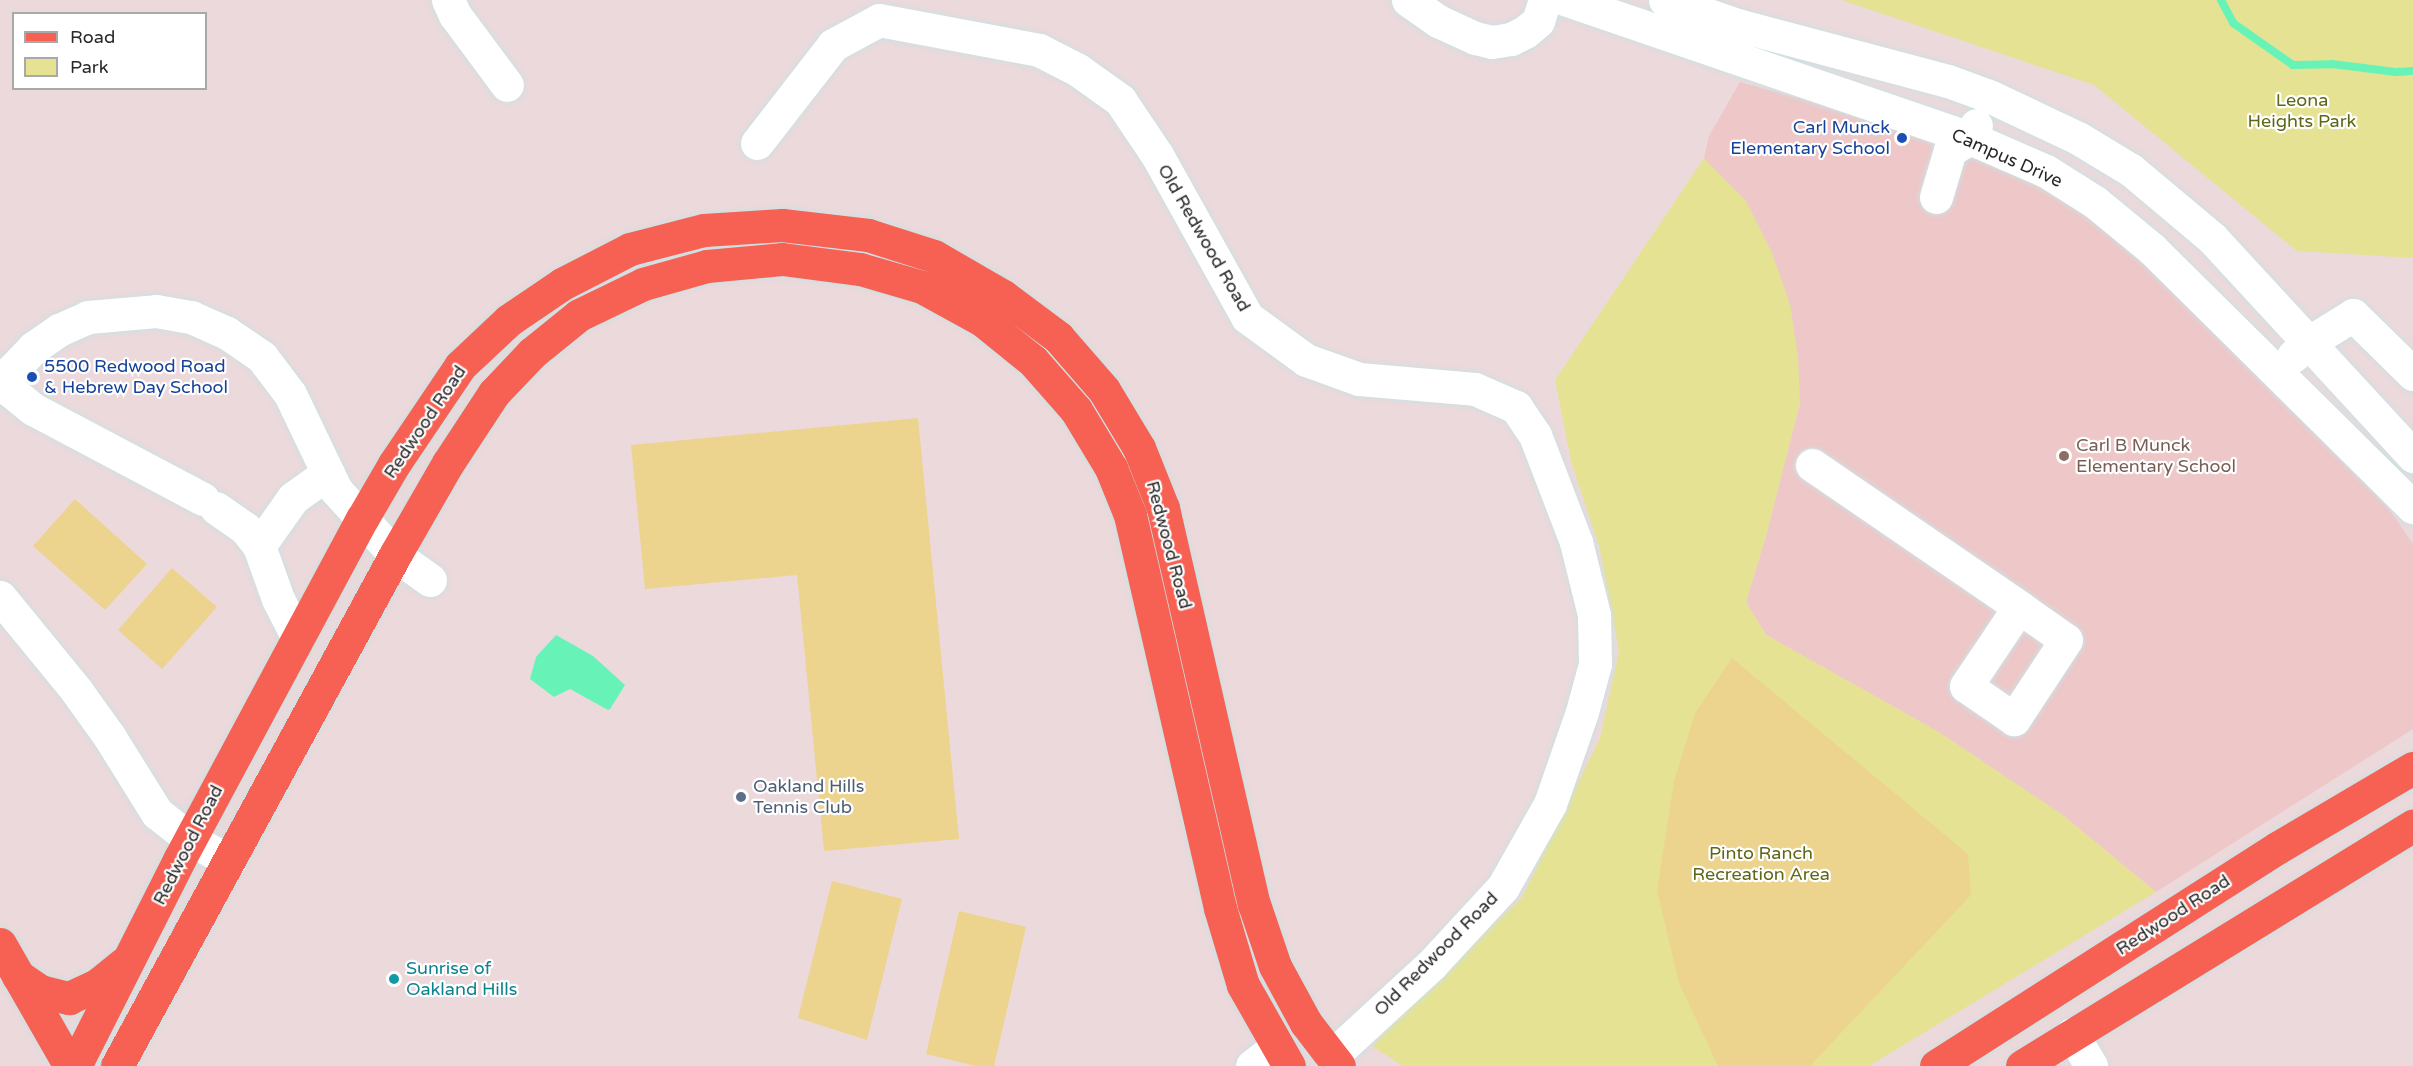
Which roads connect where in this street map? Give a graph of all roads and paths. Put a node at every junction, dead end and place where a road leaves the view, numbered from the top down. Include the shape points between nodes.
1 (448, 0) edge
2 (1408, 0) edge
3 (1545, 0) edge
4 (1567, 0) edge
5 (1665, 0) edge
6 (507, 86) dead end
7 (1989, 96) junction
8 (1970, 138) junction
9 (757, 143) dead end
10 (1936, 197) dead end
11 (2308, 343) junction
12 (2277, 370) junction
13 (2413, 374) edge
14 (1, 386) edge
15 (2413, 456) edge
16 (1812, 465) dead end
17 (328, 473) junction
18 (2413, 507) edge
19 (362, 519) junction
20 (260, 546) junction
21 (395, 555) junction
22 (430, 580) dead end
23 (0, 597) edge
24 (2019, 607) dead end
25 (298, 638) junction
26 (2413, 768) edge
27 (2413, 825) edge
28 (190, 839) junction
29 (229, 861) junction
30 (0, 944) edge
31 (128, 960) junction
32 (18, 976) junction
33 (2072, 1034) junction
34 (1272, 1060) edge
35 (1335, 1061) edge
36 (73, 1066) edge
37 (117, 1066) edge
38 (1935, 1066) edge
39 (2022, 1066) edge
40 (2091, 1066) edge

1 - 6 street
2 - 3 street via 1438,21 1492,42 1525,32 1538,21
4 - 8 street, Campus Drive
5 - 7 street via 1737,26 1948,81
7 - 8 street
7 - 11 street via 2078,138 2131,170 2212,238
8 - 10 street via 1950,150
8 - 12 street, Campus Drive via 2046,171 2095,202 2152,249
9 - 35 street, Old Redwood Road via 833,45 879,20 1039,50 1078,70 1120,100 1157,155 1247,317 1306,360 1359,379 1475,389 1516,407 1535,435 1576,542 1594,615 1595,664 1582,712 1550,804 1503,887
11 - 12 street
11 - 13 street via 2353,315
11 - 15 street
12 - 18 street, Campus Drive
14 - 17 street via 33,348 88,317 156,311 191,317 227,333 262,357 290,394
14 - 20 street via 33,409 209,504 245,528
16 - 24 street
17 - 19 street via 336,490
17 - 20 street via 293,498
19 - 21 street
19 - 25 main road, Redwood Road
19 - 35 main road, Redwood Road via 460,366 518,314 562,284 630,249 704,230 782,225 868,235 934,256 1003,296 1058,337 1104,390 1139,448 1166,519 1254,904 1275,966 1306,1023
20 - 25 street via 278,599
21 - 22 street
21 - 29 main road, Redwood Road
21 - 34 main road, Redwood Road via 494,393 532,353 579,315 643,284 707,266 782,259 860,268 921,288 982,320 1033,361 1076,410 1111,468 1126,505 1220,908 1243,985
23 - 28 street via 76,690 157,813
25 - 28 main road, Redwood Road
26 - 38 main road, Redwood Road via 2277,848
27 - 33 main road
28 - 29 street
28 - 31 main road, Redwood Road
29 - 37 main road, Redwood Road
30 - 32 main road
31 - 32 main road via 97,985 69,998 40,991
31 - 36 main road, Redwood Road
32 - 36 main road
33 - 39 main road
33 - 40 street

